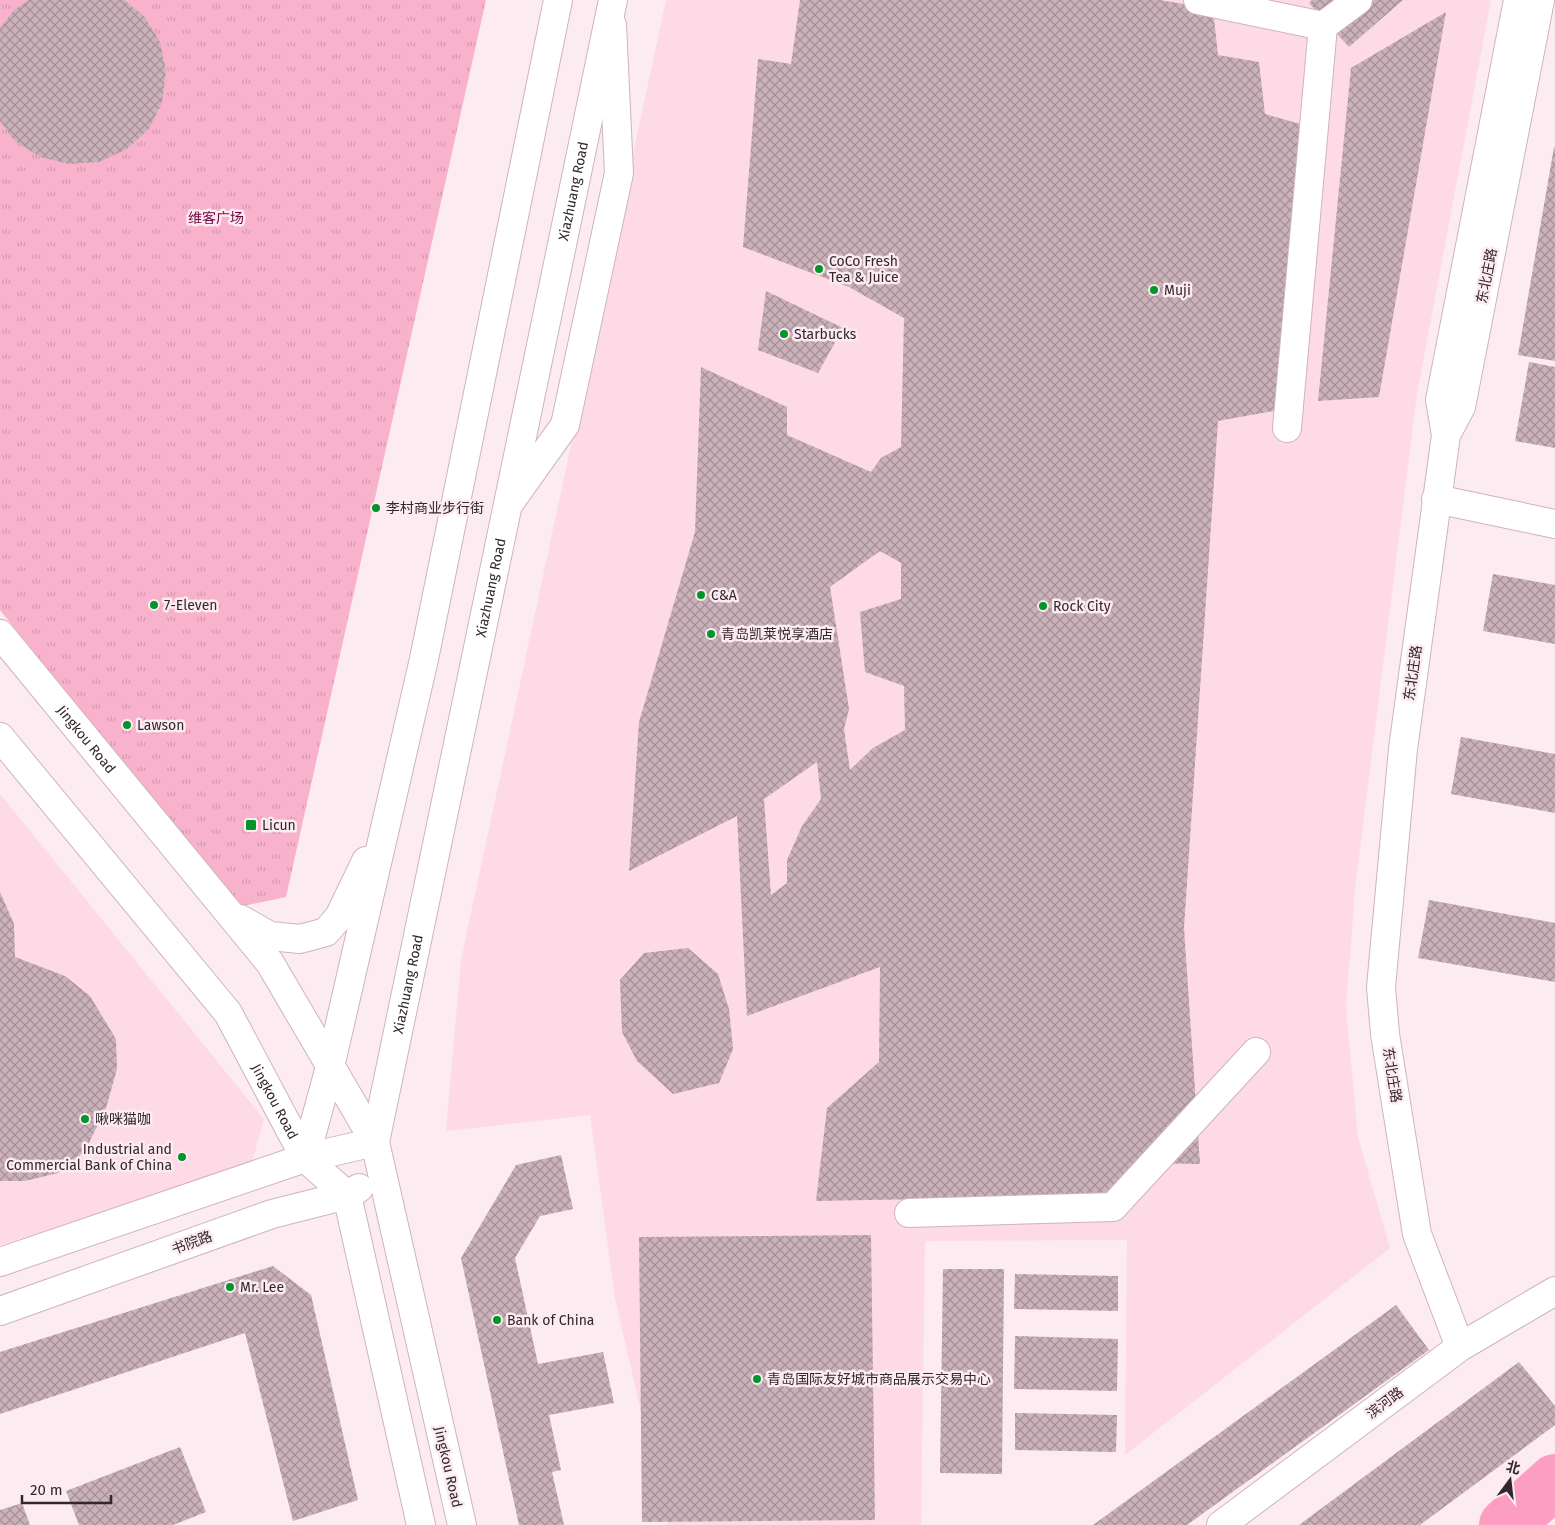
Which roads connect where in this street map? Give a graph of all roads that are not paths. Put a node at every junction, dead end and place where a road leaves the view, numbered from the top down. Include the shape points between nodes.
1 (558, 0) edge
2 (1198, 0) edge
3 (1358, 0) edge
4 (1518, 0) edge
5 (1540, 0) edge
6 (612, 4) edge
7 (1323, 26) junction
8 (1287, 428) dead end
9 (1446, 435) junction
10 (1436, 499) junction
11 (508, 505) junction
12 (1555, 524) edge
13 (0, 634) edge
14 (0, 737) edge
15 (384, 832) junction
16 (229, 912) junction
17 (1256, 1052) dead end
18 (330, 1067) junction
19 (375, 1142) junction
20 (305, 1158) junction
21 (382, 1175) junction
22 (347, 1195) junction
23 (909, 1212) dead end
24 (0, 1262) edge
25 (1555, 1291) edge
26 (0, 1311) edge
27 (1460, 1347) junction
28 (422, 1525) edge
29 (462, 1525) edge
30 (1221, 1525) edge

1 - 15 main road via 424,659
2 - 7 main road
3 - 7 main road
4 - 9 main road via 1440,400
5 - 9 main road, 东北庄路 via 1461,407
6 - 11 main road, Xiazhuang Road
6 - 11 main road via 619,173 565,425
7 - 8 main road
9 - 10 main road, 东北庄路
10 - 12 main road
10 - 27 main road, 东北庄路 via 1403,748 1381,987 1385,1034 1417,1234
11 - 19 main road, Xiazhuang Road
13 - 16 main road, Jingkou Road
14 - 20 main road, Jingkou Road via 228,1013
15 - 16 main road via 365,862 339,917 326,932 300,939 270,936
15 - 18 main road
16 - 18 main road, Jingkou Road via 270,963
17 - 23 main road via 1113,1206
18 - 19 main road, Jingkou Road
18 - 20 main road
19 - 20 main road
19 - 21 main road, Xiazhuang Road
20 - 22 main road, Jingkou Road
20 - 24 main road
21 - 22 main road, 书院路
21 - 29 main road, Jingkou Road
22 - 26 main road, 书院路 via 272,1214
22 - 28 main road
25 - 27 main road, 滨河路
27 - 30 main road, 滨河路

